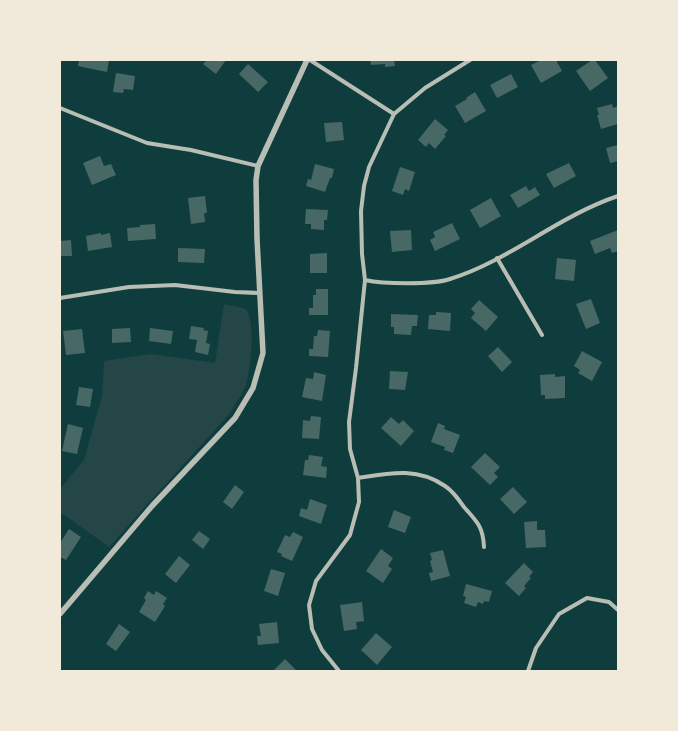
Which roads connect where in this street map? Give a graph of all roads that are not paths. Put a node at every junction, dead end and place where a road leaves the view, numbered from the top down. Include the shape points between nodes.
1 (307, 60) edge
2 (310, 60) edge
3 (470, 60) edge
4 (60, 108) edge
5 (394, 114) junction
6 (258, 166) junction
7 (618, 196) edge
8 (497, 258) junction
9 (365, 280) junction
10 (259, 294) junction
11 (60, 298) edge
12 (542, 335) dead end
13 (358, 478) junction
14 (484, 547) dead end
15 (618, 610) edge
16 (60, 614) edge
17 (339, 671) edge
18 (528, 671) edge

1 - 6 street
2 - 5 street
3 - 5 street via 425,88
4 - 6 street via 147,143 191,150
5 - 9 street via 369,167 364,186 361,212
6 - 10 street via 256,180
7 - 8 street via 564,220
8 - 9 street via 440,281
8 - 12 street
9 - 13 street via 349,422 350,449
10 - 11 street via 175,285 129,287
10 - 16 street via 263,353 253,388 236,418 152,506
13 - 14 street via 402,472 416,474 446,487 478,524 483,534
13 - 17 street via 359,502 350,535 316,581 309,605 312,629 322,650
15 - 18 street via 609,602 587,598 559,614 536,648

